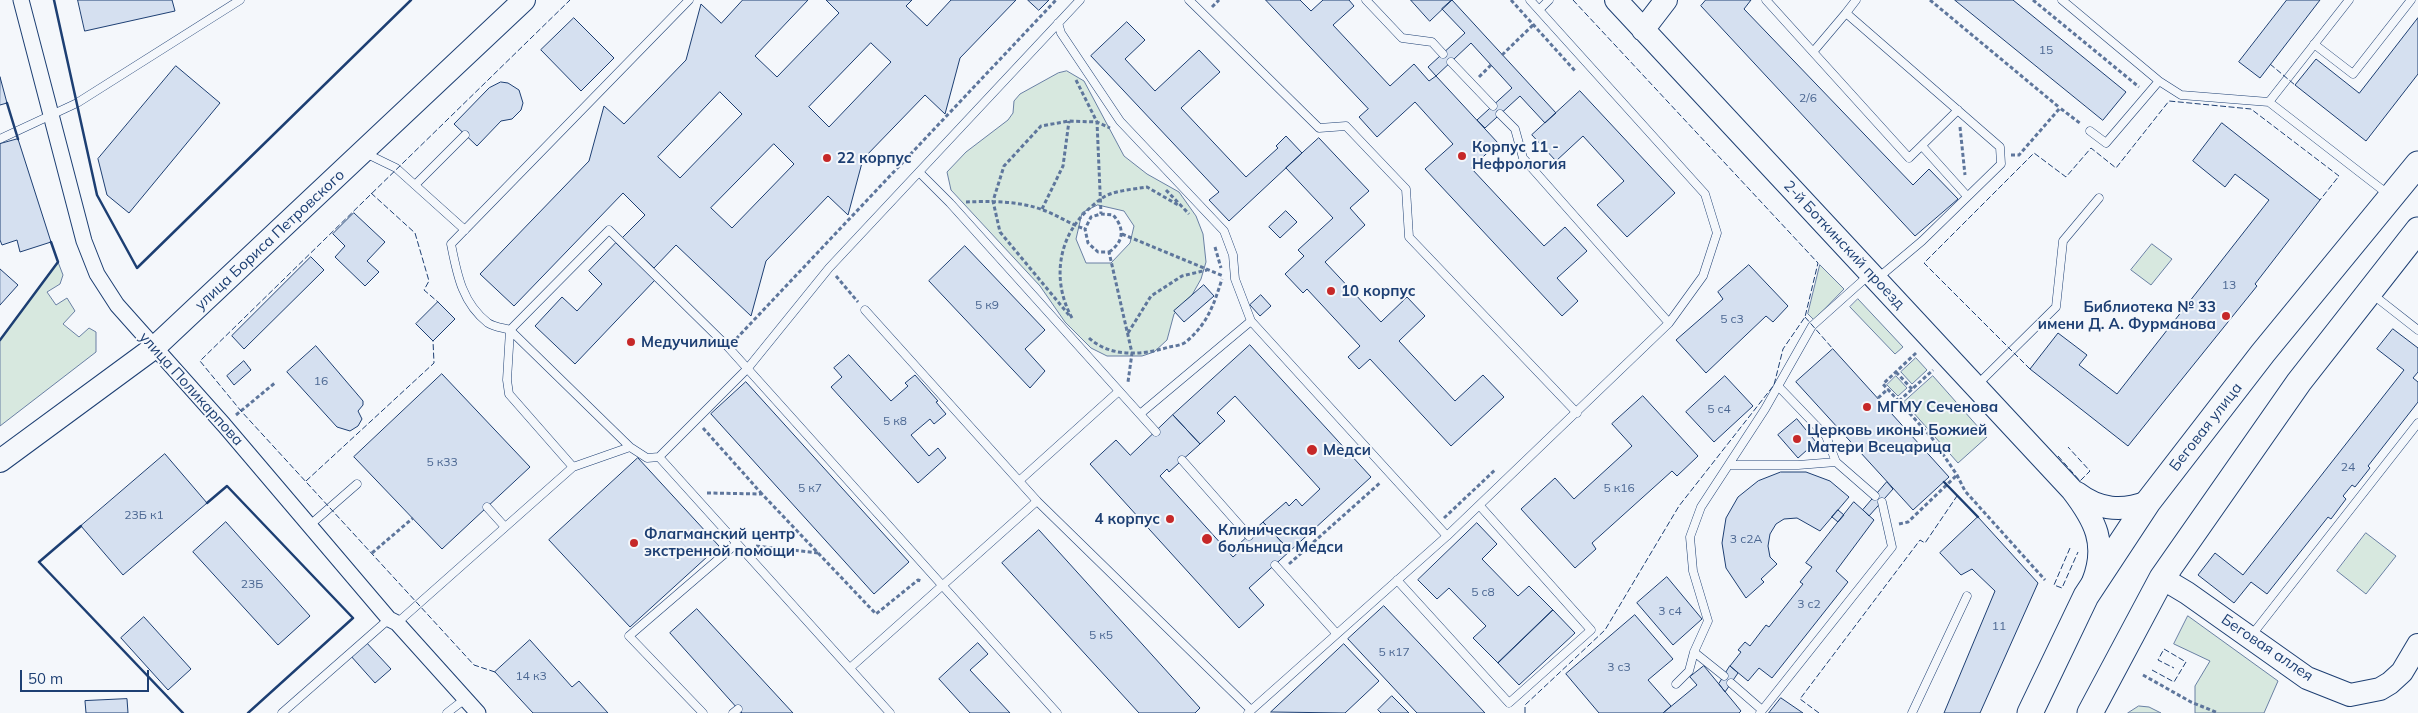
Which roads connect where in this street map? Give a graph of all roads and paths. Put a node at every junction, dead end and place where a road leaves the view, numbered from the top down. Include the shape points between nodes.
1 (21, 0) edge
2 (240, 0) edge
3 (524, 0) edge
4 (689, 0) edge
5 (1056, 0) edge
6 (1080, 0) edge
7 (1189, 0) edge
8 (1366, 0) edge
9 (1530, 0) edge
10 (1549, 0) edge
11 (1616, 0) edge
12 (1666, 0) edge
13 (1766, 0) edge
14 (1856, 0) edge
15 (1930, 0) edge
16 (2034, 0) edge
17 (2062, 0) edge
18 (2348, 0) edge
19 (2411, 0) edge
20 (1539, 10) junction
21 (1846, 12) junction
22 (1058, 23) junction
23 (1533, 25) dead end
24 (1643, 30) junction
25 (2314, 44) junction
26 (1813, 52) junction
27 (1443, 54) dead end
28 (1502, 55) dead end
29 (1451, 62) dead end
30 (1072, 72) dead end
31 (2159, 80) junction
32 (2148, 94) junction
33 (2269, 102) junction
34 (1493, 106) dead end
35 (2060, 108) junction
36 (1958, 110) junction
37 (1500, 114) dead end
38 (50, 117) junction
39 (1069, 121) junction
40 (1098, 122) junction
41 (1116, 131) dead end
42 (2090, 131) joint
43 (465, 135) dead end
44 (0, 139) edge
45 (1922, 146) junction
46 (364, 152) junction
47 (2001, 156) junction
48 (2418, 164) edge
49 (919, 172) junction
50 (1160, 182) dead end
51 (416, 184) junction
52 (1968, 196) junction
53 (1101, 198) junction
54 (2099, 198) dead end
55 (2392, 198) junction
56 (993, 201) junction
57 (950, 203) junction
58 (1178, 204) junction
59 (1042, 209) junction
60 (1101, 214) junction
61 (1192, 217) dead end
62 (1073, 225) junction
63 (1085, 229) junction
64 (465, 230) junction
65 (2418, 230) edge
66 (1122, 234) junction
67 (1215, 244) dead end
68 (1109, 252) junction
69 (829, 268) junction
70 (1208, 270) junction
71 (1223, 276) junction
72 (1873, 276) junction
73 (1235, 279) junction
74 (2370, 292) junction
75 (865, 310) joint
76 (1071, 317) junction
77 (1251, 321) junction
78 (1076, 323) dead end
79 (1669, 323) junction
80 (510, 330) junction
81 (2418, 330) edge
82 (1128, 333) junction
83 (1086, 334) dead end
84 (154, 347) junction
85 (728, 347) junction
86 (1132, 353) junction
87 (1916, 353) dead end
88 (748, 368) junction
89 (1932, 370) dead end
90 (1896, 372) junction
91 (276, 382) dead end
92 (1778, 386) junction
93 (1976, 386) junction
94 (1888, 389) junction
95 (1912, 389) junction
96 (1119, 391) junction
97 (1878, 398) dead end
98 (1125, 399) junction
99 (1899, 401) junction
100 (1577, 413) junction
101 (1140, 414) junction
102 (696, 420) junction
103 (2418, 423) edge
104 (224, 426) junction
105 (1156, 432) dead end
106 (630, 447) junction
107 (659, 457) junction
108 (1182, 460) dead end
109 (0, 461) edge
110 (1836, 462) junction
111 (1729, 465) junction
112 (573, 467) junction
113 (1390, 474) junction
114 (1957, 475) junction
115 (1019, 481) junction
116 (357, 484) dead end
117 (2072, 490) junction
118 (692, 493) junction
119 (762, 494) junction
120 (1875, 496) dead end
121 (1037, 501) junction
122 (1882, 502) dead end
123 (2148, 502) junction
124 (1480, 506) junction
125 (487, 507) dead end
126 (413, 518) dead end
127 (310, 525) junction
128 (1889, 526) junction
129 (505, 527) junction
130 (1249, 536) dead end
131 (1447, 536) junction
132 (736, 544) junction
133 (372, 553) dead end
134 (820, 553) junction
135 (1275, 565) dead end
136 (1281, 572) junction
137 (2162, 578) junction
138 (1397, 580) junction
139 (2045, 580) dead end
140 (940, 589) junction
141 (1966, 596) dead end
142 (2086, 596) junction
143 (393, 621) junction
144 (1336, 633) junction
145 (2250, 637) junction
146 (2418, 645) edge
147 (1694, 652) junction
148 (850, 668) junction
149 (2143, 675) dead end
150 (1724, 676) dead end
151 (1731, 682) dead end
152 (1676, 684) dead end
153 (465, 699) junction
154 (1250, 712) edge
155 (1761, 712) edge
156 (282, 713) edge
157 (447, 713) edge
158 (478, 713) edge
159 (703, 713) edge
160 (890, 713) edge
161 (1057, 713) edge
162 (1912, 713) edge
163 (2030, 713) edge
164 (2090, 713) edge
165 (2218, 713) edge

1 - 38 street, улица Поликарпова
2 - 38 lane via 77,104
3 - 46 street, улица Бориса Петровского
4 - 64 lane
5 - 85 path
6 - 22 lane
7 - 100 lane via 1319,128 1346,126 1406,189 1409,237
8 - 27 lane via 1402,38 1432,42
9 - 20 lane
10 - 20 lane
11 - 24 street, 2-й Боткинский проезд
12 - 24 street
13 - 26 lane
14 - 21 lane
15 - 35 path
16 - 32 path
17 - 31 lane
18 - 25 lane
19 - 25 lane via 2353,74
20 - 79 lane via 1704,194 1717,233 1703,276
21 - 26 lane
21 - 36 lane
22 - 49 lane
22 - 73 lane via 1061,33 1120,121 1224,231 1233,255
23 - 28 path
24 - 72 street, 2-й Боткинский проезд
25 - 33 lane
26 - 45 lane via 1909,158
29 - 34 lane
30 - 40 path
31 - 32 lane
31 - 33 lane via 2181,95
32 - 42 lane via 2106,143
33 - 55 lane
35 - 42 path
35 - 47 path via 2019,155
36 - 45 lane
36 - 47 lane via 2000,147
36 - 52 path
37 - 79 lane via 1515,129 1523,158
38 - 44 lane
38 - 84 street, улица Поликарпова via 84,241 97,274 117,305
39 - 40 path
39 - 56 path via 1041,126 1004,166
39 - 59 path via 1063,166
40 - 41 path
40 - 53 path
43 - 51 lane
45 - 52 lane
46 - 51 lane via 396,168
46 - 84 street, улица Бориса Петровского
47 - 52 lane via 2001,164
48 - 55 main road, Беговая улица
49 - 57 lane
49 - 69 lane
50 - 58 path
51 - 64 lane
52 - 72 lane via 1922,241
53 - 58 path via 1147,187
53 - 60 path
53 - 62 path
54 - 93 lane via 2062,241 2056,307
55 - 123 main road, Беговая улица via 2263,353
56 - 57 path
56 - 59 path
56 - 76 path via 1000,232
57 - 96 lane
58 - 61 path
59 - 62 path
60 - 63 path via 1091,217
60 - 66 path via 1114,215
62 - 63 path
62 - 76 path via 1061,250 1060,290
63 - 68 path via 1088,243 1098,252
64 - 80 lane via 451,244 459,284 467,300 489,324
65 - 74 main road
66 - 68 path via 1118,246
66 - 70 path
67 - 71 path
68 - 82 path
69 - 75 path
69 - 88 lane
70 - 71 path
70 - 82 path via 1182,276 1151,296
71 - 73 path
71 - 86 path via 1211,313 1186,342 1151,352
72 - 92 lane via 1812,326
72 - 93 street, 2-й Боткинский проезд
73 - 77 lane
74 - 81 lane
74 - 137 main road via 2299,382
75 - 115 lane
76 - 78 path
77 - 101 lane
77 - 113 lane
79 - 100 lane
80 - 85 lane via 609,230
80 - 106 lane
80 - 112 lane via 508,394
82 - 86 path
83 - 86 path via 1111,351
84 - 104 street, улица Поликарпова
84 - 109 street, улица Бориса Петровского
85 - 88 lane
86 - 98 path
87 - 90 path
88 - 102 lane
88 - 140 lane
89 - 95 path
90 - 94 path via 1883,384
90 - 95 path
91 - 104 path
92 - 110 lane via 1826,436
92 - 111 lane
93 - 117 street, 2-й Боткинский проезд
94 - 97 path
94 - 99 path
95 - 99 path
96 - 98 lane
96 - 115 lane
98 - 101 lane
99 - 114 path via 1932,438
100 - 124 lane
101 - 105 lane
102 - 107 lane
102 - 119 path
103 - 145 lane
104 - 127 street, улица Поликарпова
106 - 107 lane via 647,458
106 - 112 lane
107 - 118 lane
108 - 130 lane
110 - 111 lane
110 - 120 lane
111 - 147 lane via 1701,507 1690,537 1693,571 1708,621
112 - 129 lane
113 - 131 lane
113 - 136 path
114 - 128 path via 1908,522
114 - 139 path via 1965,492
115 - 121 lane
116 - 127 lane
117 - 123 street, 2-й Боткинский проезд via 2100,507 2133,508
117 - 142 street, 2-й Боткинский проезд via 2088,510 2099,542 2097,572
118 - 119 path
118 - 132 lane
119 - 134 path
121 - 140 lane
121 - 154 lane
122 - 128 lane
123 - 142 main road, Беговая улица
124 - 131 lane
124 - 138 lane via 1591,630 1509,704
125 - 129 lane
126 - 133 path
127 - 143 street, улица Поликарпова
128 - 155 lane via 1892,547
129 - 143 lane
131 - 138 lane
132 - 134 path
132 - 148 lane
132 - 159 lane via 629,636
134 - 140 path via 876,614 918,580
135 - 136 lane
136 - 144 lane
137 - 145 street, Беговая аллея
137 - 164 main road
138 - 144 lane
140 - 148 lane
140 - 161 lane
141 - 162 lane
142 - 163 main road, Беговая улица
143 - 153 street, улица Поликарпова
143 - 156 lane
144 - 154 lane
145 - 146 street, Беговая аллея via 2307,678 2350,696 2380,689 2390,682 2402,672
147 - 150 lane
147 - 152 lane via 1689,671
148 - 160 lane
149 - 165 path
151 - 155 lane
153 - 157 lane
153 - 158 street, улица Поликарпова

